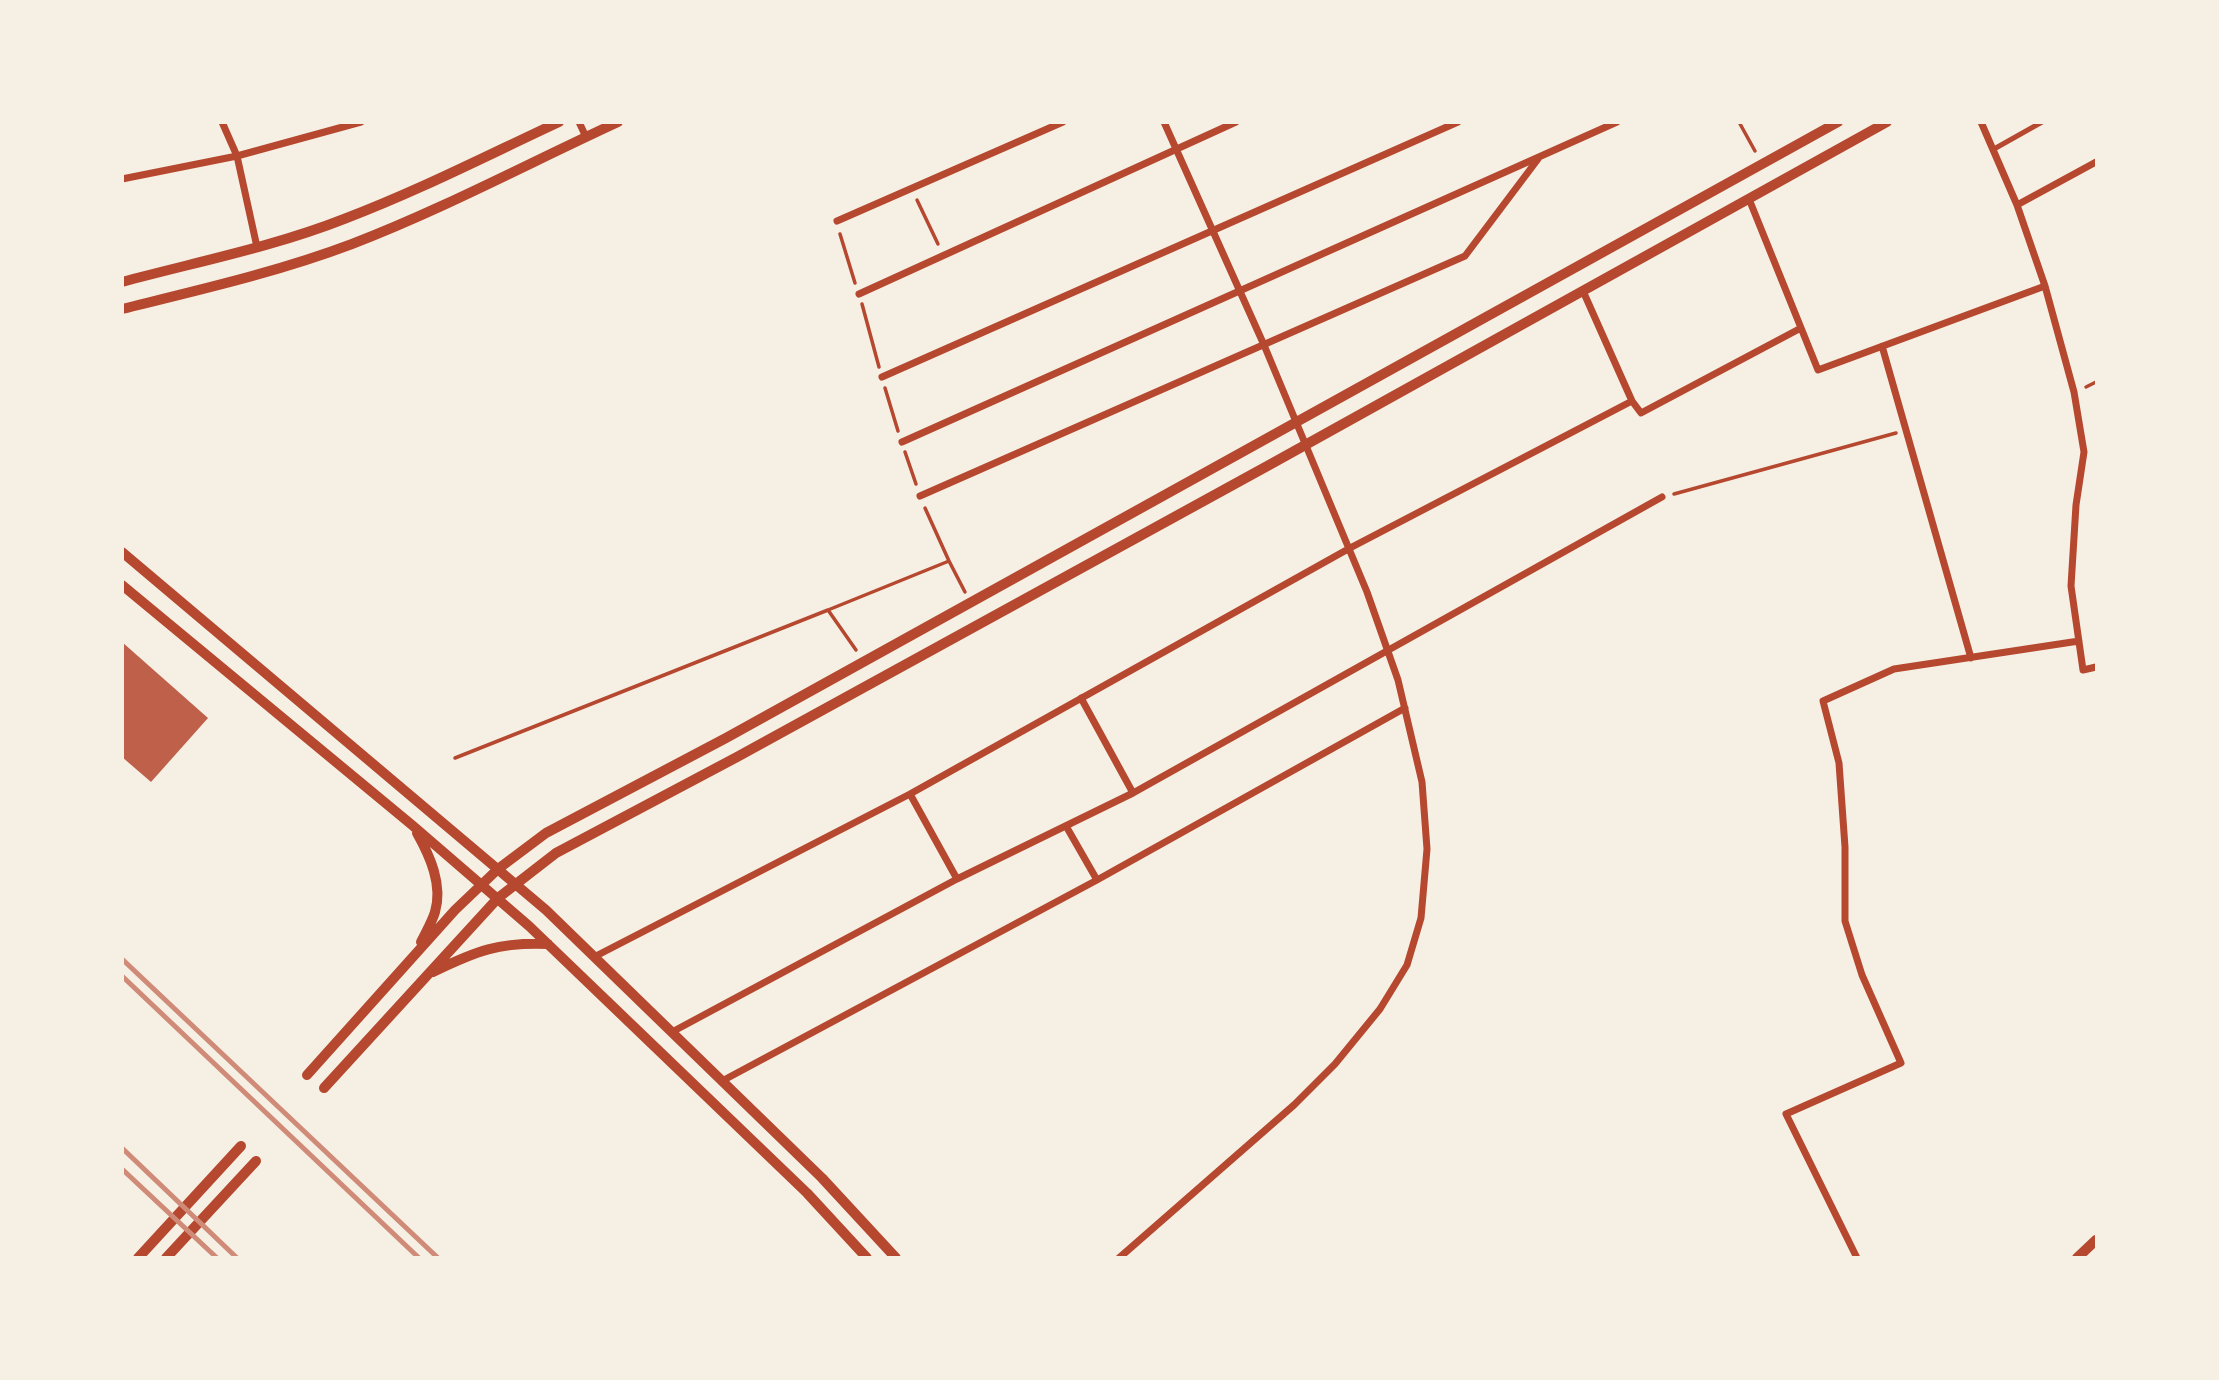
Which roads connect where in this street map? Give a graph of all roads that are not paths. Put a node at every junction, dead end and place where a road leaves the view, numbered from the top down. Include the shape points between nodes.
1 (222, 122) edge
2 (360, 122) edge
3 (559, 122) edge
4 (579, 122) edge
5 (618, 122) edge
6 (1063, 122) edge
7 (1164, 122) edge
8 (1236, 122) edge
9 (1458, 122) edge
10 (1617, 122) edge
11 (1838, 122) edge
12 (1887, 122) edge
13 (1981, 122) edge
14 (2042, 122) edge
15 (586, 137) junction
16 (1175, 149) junction
17 (1994, 149) junction
18 (237, 156) junction
19 (1539, 157) junction
20 (2096, 162) edge
21 (122, 179) edge
22 (1749, 199) junction
23 (2017, 205) junction
24 (837, 221) road end
25 (1212, 231) junction
26 (257, 247) junction
27 (122, 282) edge
28 (2045, 286) junction
29 (1240, 291) junction
30 (1583, 291) junction
31 (859, 294) road end
32 (122, 309) edge
33 (1801, 328) junction
34 (1264, 345) junction
35 (1882, 346) junction
36 (882, 377) road end
37 (1632, 401) junction
38 (1296, 424) junction
39 (902, 442) road end
40 (1305, 446) junction
41 (920, 496) road end
42 (1662, 497) road end
43 (1350, 548) junction
44 (122, 552) edge
45 (122, 585) edge
46 (2079, 642) junction
47 (1388, 650) junction
48 (1971, 658) junction
49 (2096, 667) edge
50 (1081, 698) junction
51 (1405, 708) junction
52 (1133, 793) junction
53 (910, 794) junction
54 (412, 825) junction
55 (1066, 826) junction
56 (498, 869) junction
57 (957, 879) junction
58 (1097, 880) junction
59 (481, 884) junction
60 (516, 884) junction
61 (498, 898) junction
62 (548, 944) junction
63 (415, 954) junction
64 (594, 957) junction
65 (427, 974) junction
66 (672, 1032) junction
67 (307, 1076) dead end
68 (722, 1081) junction
69 (324, 1088) dead end
70 (241, 1146) dead end
71 (256, 1161) dead end
72 (2096, 1240) edge
73 (1122, 1257) edge
74 (138, 1258) edge
75 (166, 1258) edge
76 (867, 1258) edge
77 (896, 1258) edge
78 (1857, 1258) edge
79 (2077, 1258) edge

1 - 18 street
2 - 18 street
3 - 26 main road via 343,220
4 - 15 street
5 - 15 main road
6 - 24 street
7 - 16 street
8 - 16 street
9 - 25 street
10 - 19 street
11 - 38 main road
12 - 22 main road
13 - 17 street
14 - 17 street
15 - 32 main road via 352,244
16 - 25 street
16 - 31 street
17 - 23 street
18 - 21 street
18 - 26 street
19 - 29 street
19 - 34 street via 1465,256
20 - 23 street
22 - 30 main road
22 - 33 street
23 - 28 street
25 - 29 street
25 - 36 street
26 - 27 main road
28 - 35 street
28 - 46 street via 2074,392 2084,452 2071,586
29 - 34 street
29 - 39 street
30 - 37 street
30 - 40 main road
33 - 35 street via 1818,370
33 - 37 street via 1641,413
34 - 38 street
34 - 41 street
35 - 48 street
37 - 43 street
38 - 40 street
38 - 56 main road via 546,833
40 - 43 street
40 - 60 main road via 556,853
42 - 47 street
43 - 47 street
43 - 50 street
44 - 56 main road
45 - 54 main road
46 - 48 street
46 - 49 street via 2083,670
47 - 51 street
47 - 52 street
48 - 78 street via 1894,669 1823,701 1839,763 1844,921 1901,1063 1786,1114
50 - 52 street
50 - 53 street
51 - 58 street
51 - 73 street via 1422,782 1427,849 1421,918 1408,965 1380,1009 1294,1105
52 - 55 street
53 - 57 street
53 - 64 street
54 - 59 main road
54 - 63 main road via 430,856 437,883 436,910
55 - 57 street
55 - 58 street
56 - 59 main road
56 - 60 main road
57 - 66 street
58 - 68 street
59 - 61 main road
59 - 63 main road
60 - 61 main road
60 - 64 main road
61 - 62 main road
61 - 65 main road
62 - 65 main road via 496,946
62 - 76 main road via 807,1194
63 - 67 main road
64 - 66 main road
65 - 69 main road
66 - 68 main road
68 - 77 main road
70 - 74 main road
71 - 75 main road
72 - 79 main road

